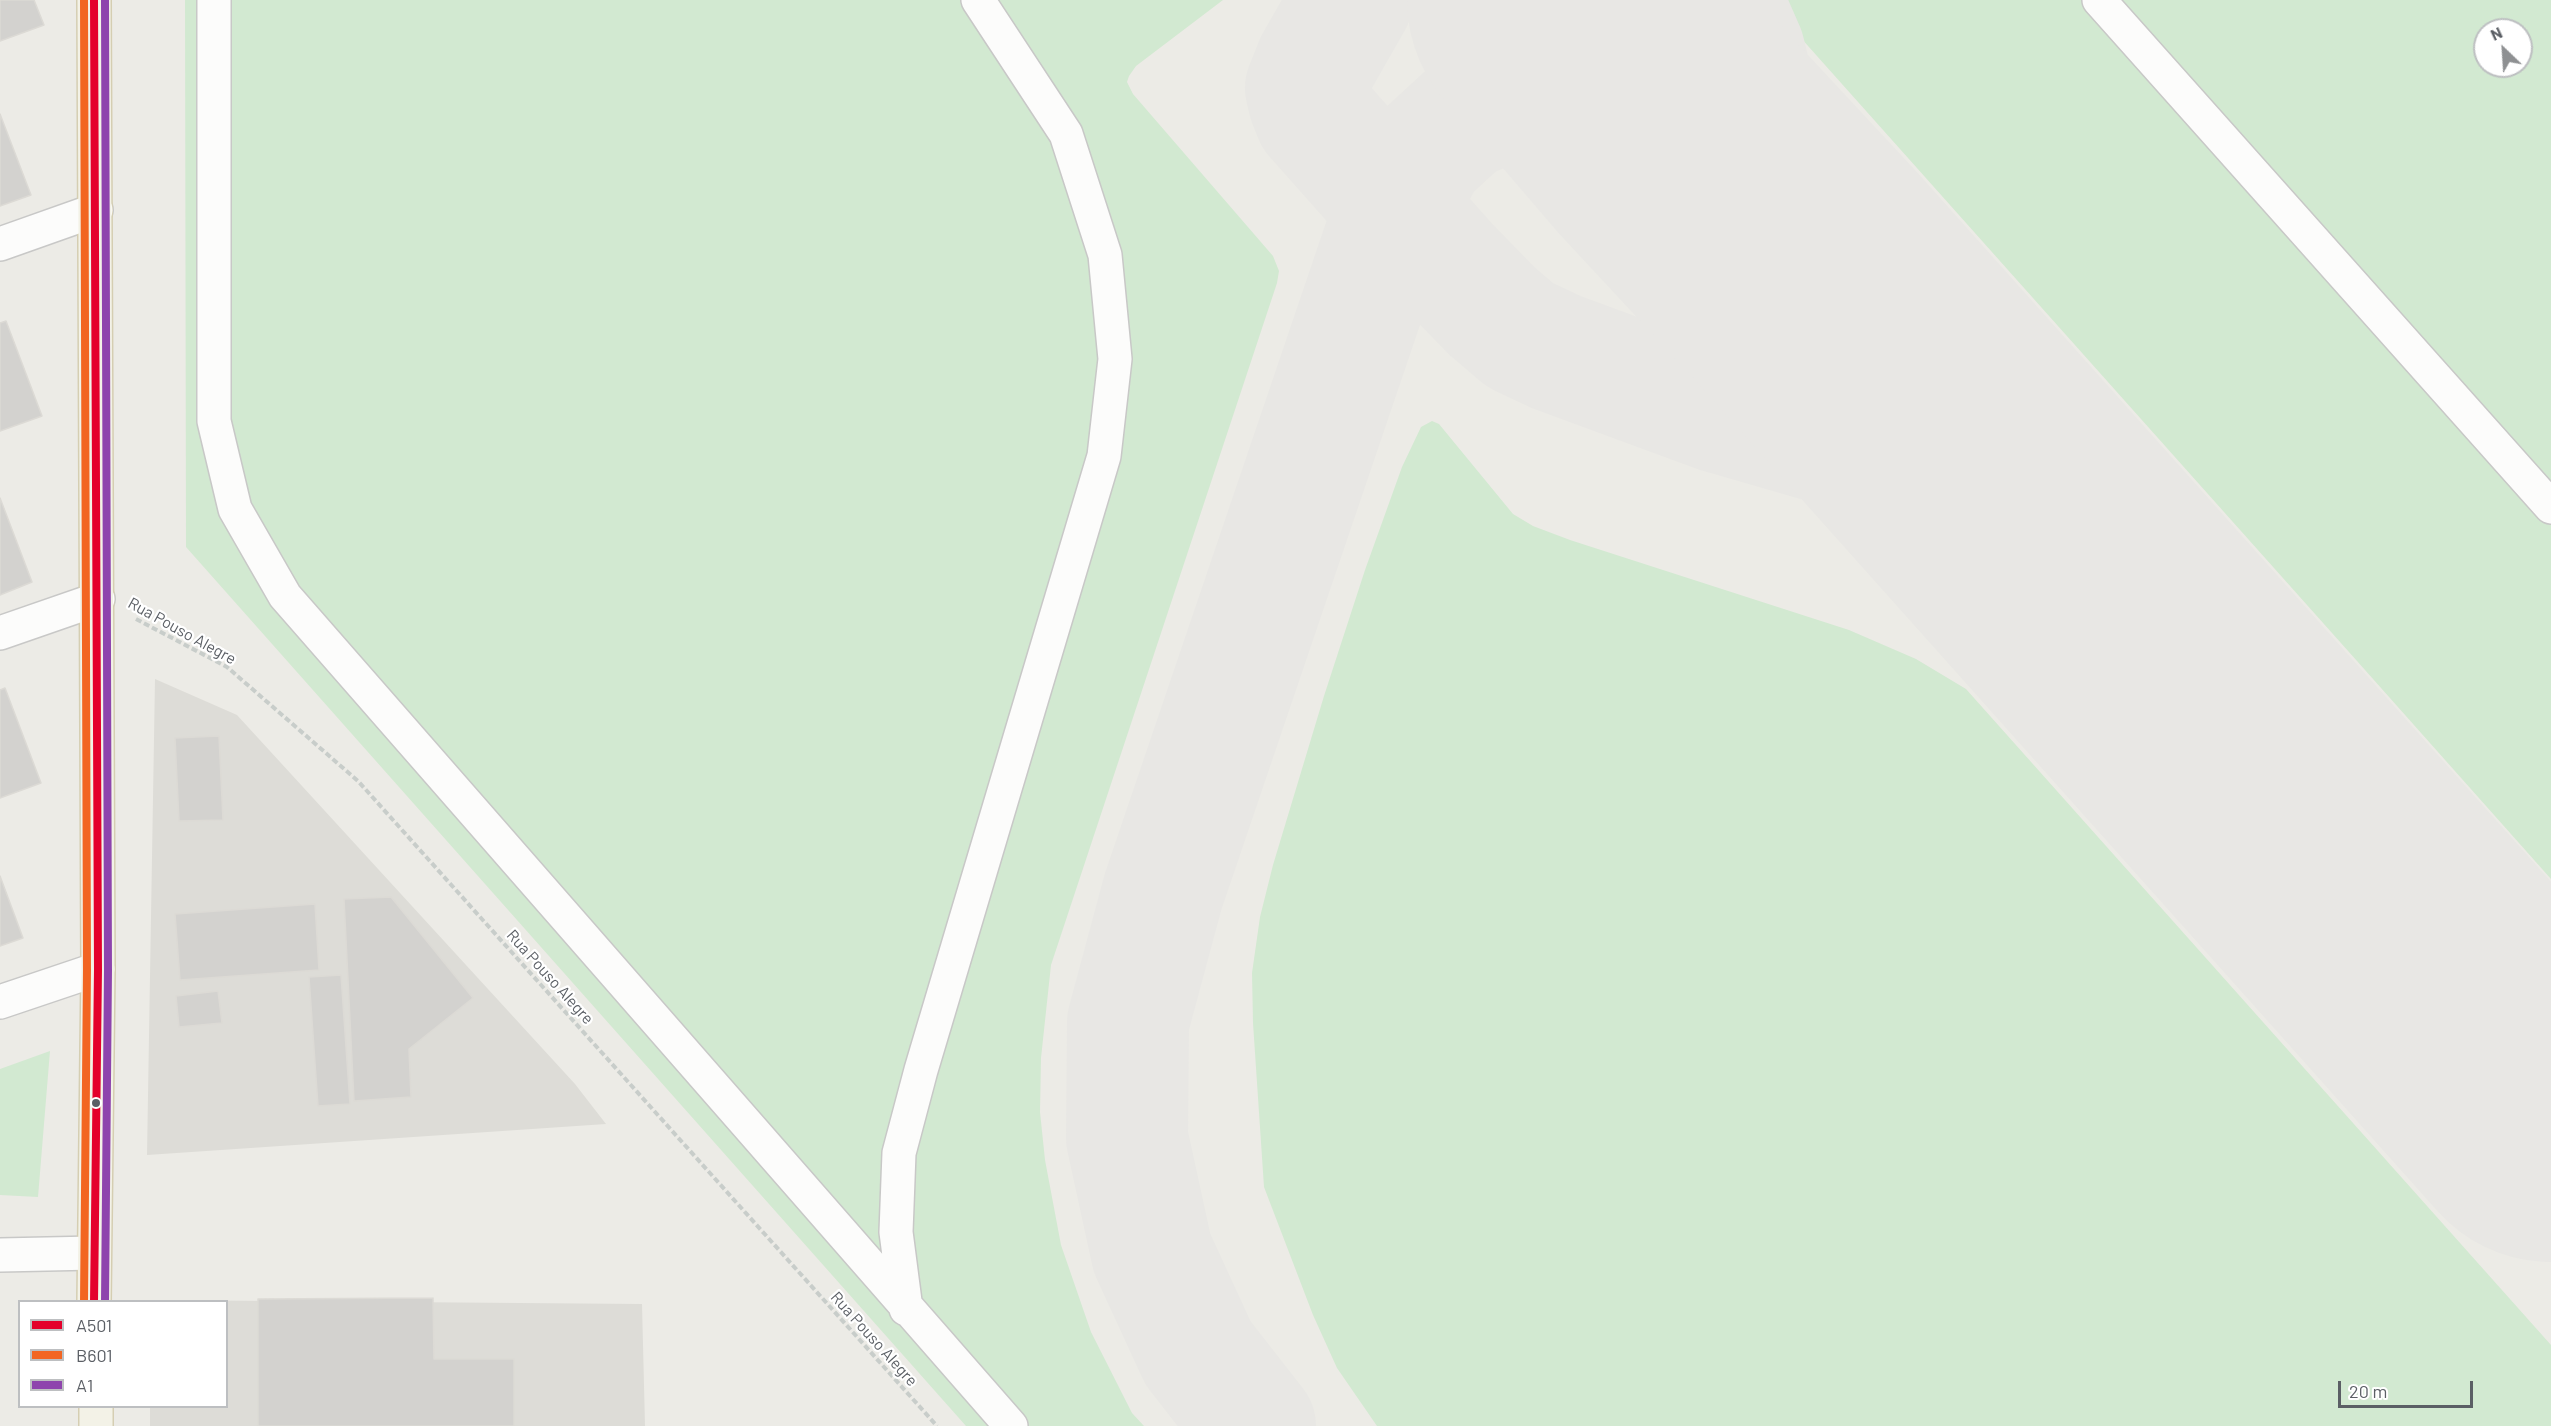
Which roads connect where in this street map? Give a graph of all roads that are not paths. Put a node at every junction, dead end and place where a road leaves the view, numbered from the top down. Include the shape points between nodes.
1 (94, 0) edge
2 (214, 0) edge
3 (978, 0) edge
4 (2099, 0) edge
5 (96, 210) junction
6 (0, 244) edge
7 (2551, 507) edge
8 (98, 599) junction
9 (0, 633) edge
10 (98, 969) junction
11 (0, 1002) edge
12 (94, 1253) junction
13 (0, 1255) edge
14 (94, 1300) edge
15 (906, 1310) junction
16 (96, 1408) edge
17 (96, 1426) edge
18 (1011, 1426) edge

1 - 5 main road
2 - 15 street via 214,421 235,509 285,596
3 - 15 street via 1066,134 1105,255 1115,359 1104,456 899,1153 896,1232
4 - 7 street
5 - 6 street
5 - 8 main road
8 - 9 street
8 - 10 main road
10 - 11 street
10 - 12 main road
12 - 13 street
12 - 14 main road
15 - 18 street
16 - 17 main road

